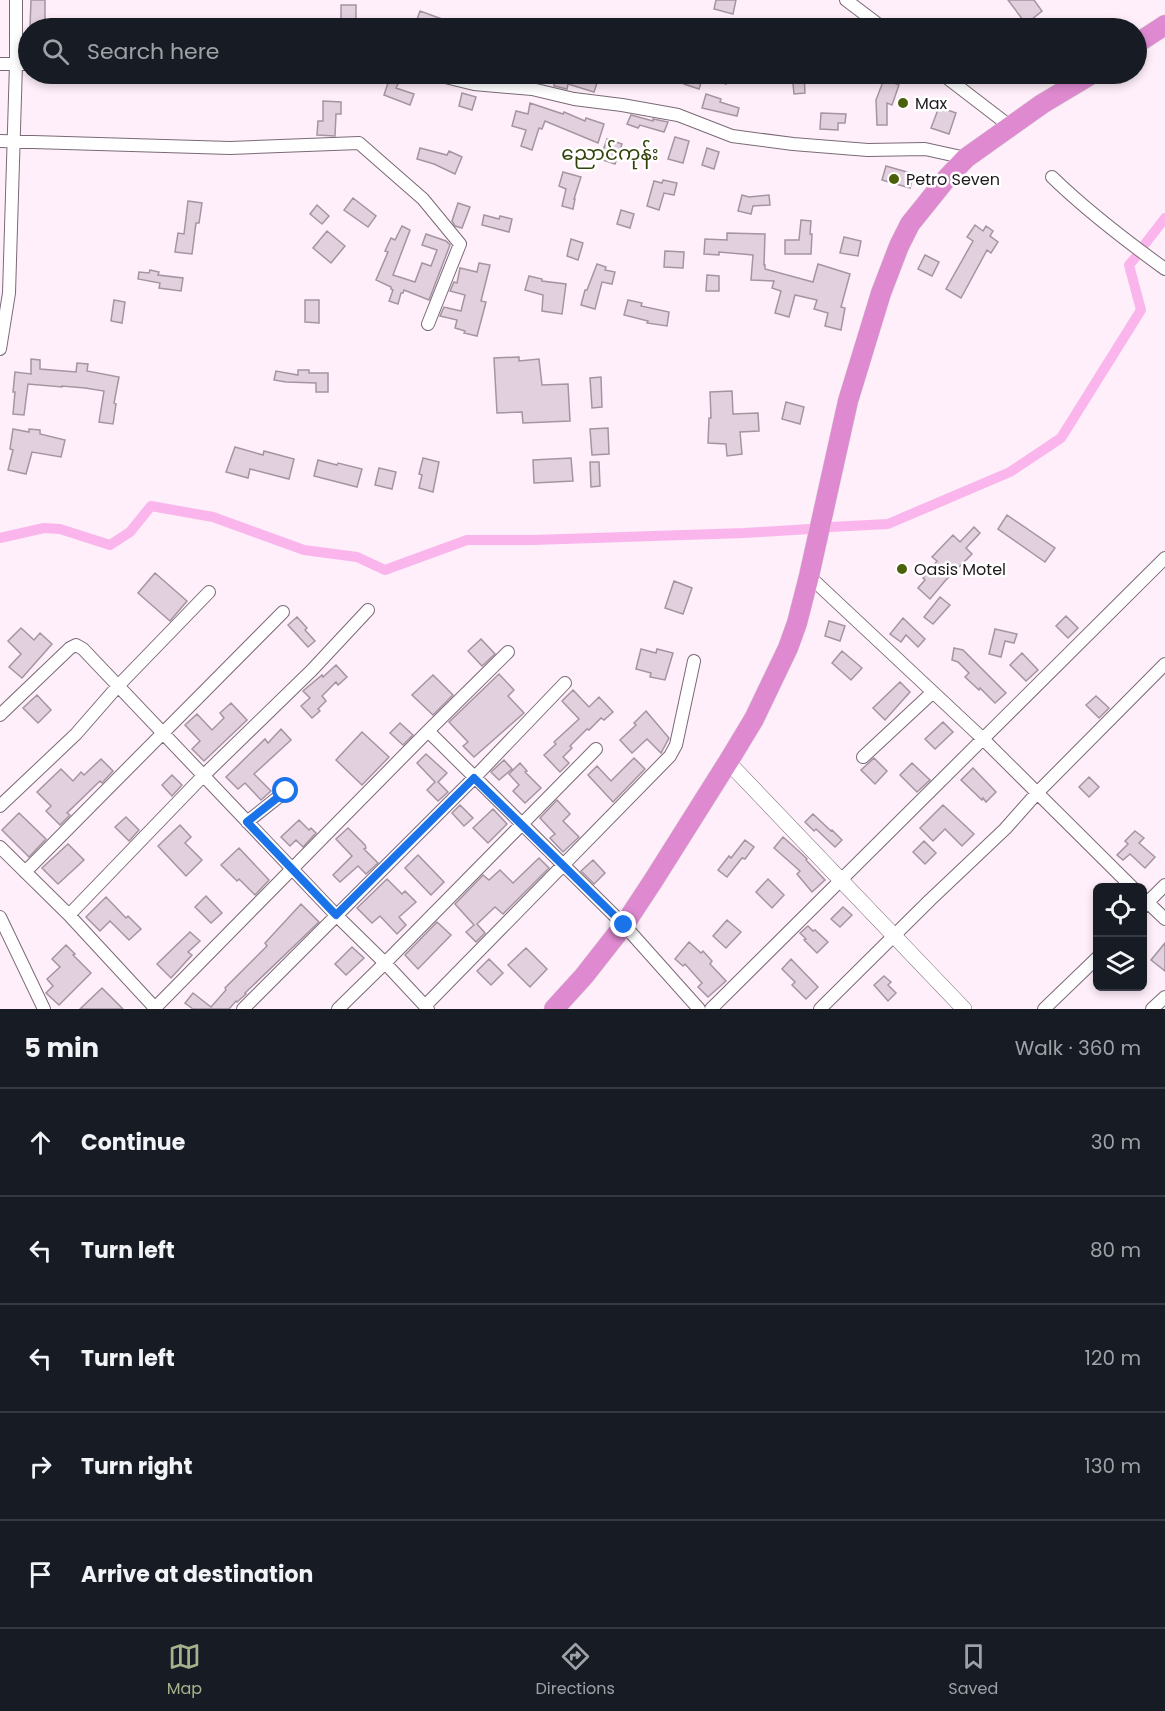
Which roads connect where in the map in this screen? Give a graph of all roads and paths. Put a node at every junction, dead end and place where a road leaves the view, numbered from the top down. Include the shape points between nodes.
1 (16, 0) edge
2 (846, 0) edge
3 (870, 18) edge
4 (18, 21) edge
5 (1165, 25) edge
6 (1147, 37) edge
7 (0, 64) edge
8 (18, 64) edge
9 (20, 84) edge
10 (474, 84) edge
11 (955, 84) edge
12 (1075, 84) edge
13 (1011, 127) junction
14 (0, 141) edge
15 (14, 141) junction
16 (966, 158) junction
17 (1052, 177) dead end
18 (1165, 269) edge
19 (428, 324) dead end
20 (0, 349) edge
21 (1165, 558) edge
22 (809, 576) junction
23 (209, 592) dead end
24 (368, 610) dead end
25 (283, 612) dead end
26 (508, 652) dead end
27 (694, 661) dead end
28 (1165, 664) edge
29 (565, 683) dead end
30 (117, 687) junction
31 (933, 692) junction
32 (0, 715) edge
33 (428, 731) junction
34 (163, 733) junction
35 (982, 738) junction
36 (596, 749) dead end
37 (863, 757) dead end
38 (728, 762) junction
39 (203, 776) junction
40 (474, 778) junction
41 (286, 791) dead end
42 (1037, 793) junction
43 (0, 806) edge
44 (247, 822) junction
45 (521, 824) junction
46 (0, 847) edge
47 (563, 865) junction
48 (293, 870) junction
49 (25, 872) junction
50 (841, 880) junction
51 (1128, 883) edge
52 (1165, 885) edge
53 (1147, 900) edge
54 (1147, 904) edge
55 (69, 915) junction
56 (336, 915) junction
57 (0, 916) edge
58 (1165, 919) edge
59 (624, 925) junction
60 (894, 936) junction
61 (1093, 962) edge
62 (386, 963) junction
63 (1165, 997) edge
64 (426, 1008) edge
65 (44, 1009) edge
66 (155, 1009) edge
67 (243, 1009) edge
68 (338, 1009) edge
69 (554, 1009) edge
70 (699, 1009) edge
71 (711, 1009) edge
72 (820, 1009) edge
73 (964, 1009) edge
74 (1044, 1009) edge
75 (1152, 1009) edge

1 - 4 street
2 - 3 street
5 - 6 highway
7 - 8 street
9 - 15 street
10 - 16 street via 532,89 678,115 732,136 867,150 925,149
11 - 13 street
12 - 13 highway
13 - 16 highway
14 - 15 street
15 - 19 street via 230,148 359,143 423,199 460,244
15 - 20 street via 9,292
16 - 22 highway via 910,224 881,293 848,401
17 - 18 street via 1103,223
21 - 35 street
22 - 31 street
22 - 38 highway via 788,648
23 - 30 street
24 - 39 street
25 - 34 street
26 - 33 street
27 - 47 street via 676,745 670,756
28 - 42 street
29 - 40 street
30 - 32 street via 76,645
30 - 34 street
30 - 43 street via 76,734
31 - 35 street
31 - 37 street
33 - 40 street
33 - 48 street
34 - 39 street
34 - 49 street
35 - 42 street
35 - 50 street
36 - 45 street
38 - 50 street
38 - 59 highway
39 - 44 street
39 - 55 street
40 - 45 street
40 - 56 street
41 - 44 street
42 - 51 street
42 - 60 street
44 - 48 street
45 - 47 street
45 - 62 street
46 - 49 street
47 - 59 street
47 - 64 street
48 - 56 street
48 - 66 street
49 - 55 street
50 - 60 street
50 - 71 street
52 - 53 street
54 - 58 street
55 - 66 street
56 - 62 street
56 - 67 street
57 - 65 street
59 - 69 highway
59 - 70 street
60 - 72 street
60 - 73 street
61 - 74 street
62 - 64 street
62 - 68 street
63 - 75 street

